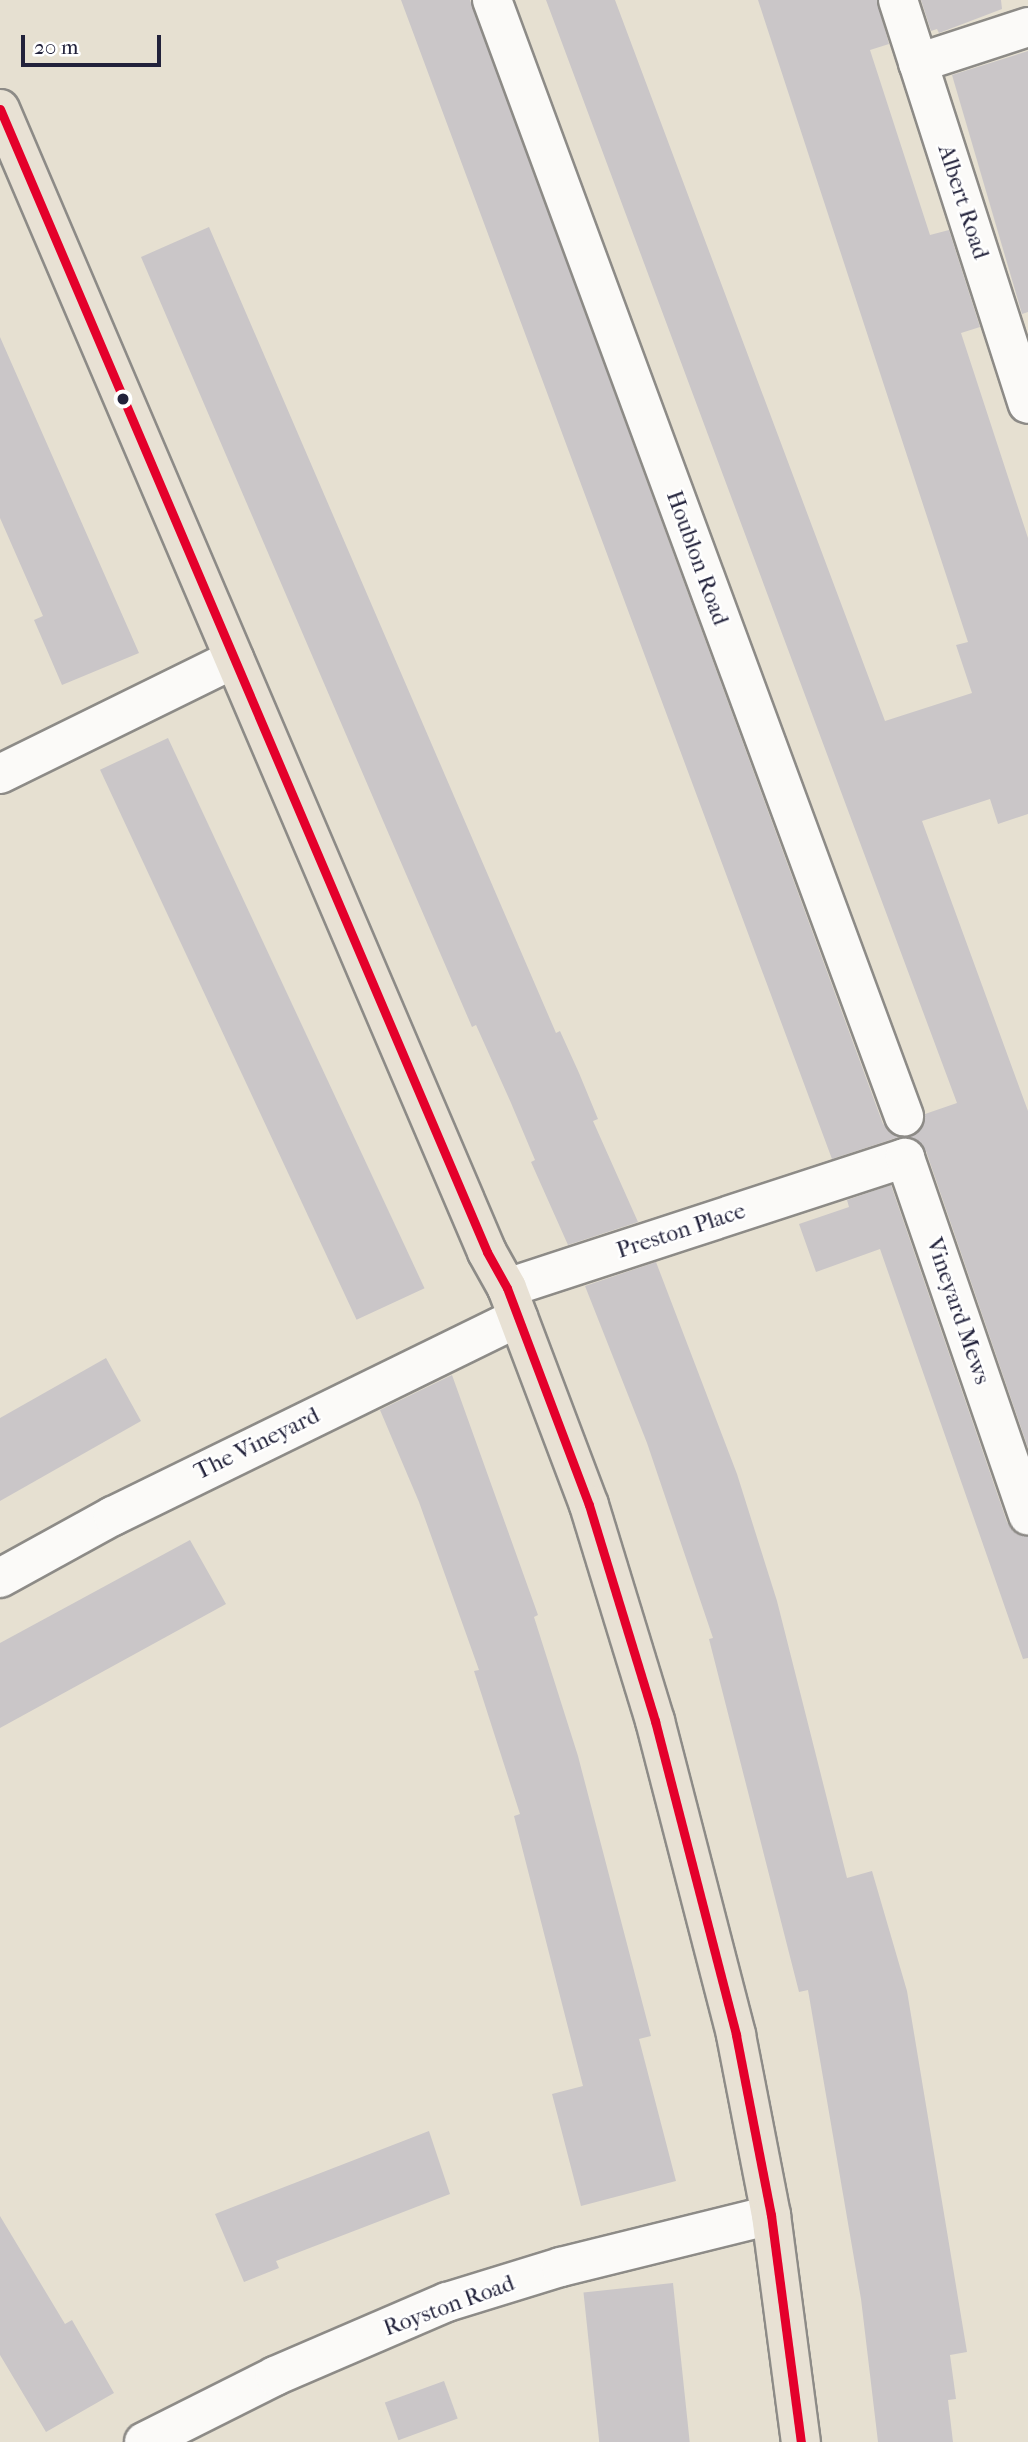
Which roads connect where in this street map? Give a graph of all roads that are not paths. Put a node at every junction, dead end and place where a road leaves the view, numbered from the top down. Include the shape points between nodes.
1 (492, 0) edge
2 (898, 0) edge
3 (1028, 27) edge
4 (918, 63) junction
5 (0, 109) edge
6 (1018, 336) edge
7 (1028, 404) edge
8 (234, 659) junction
9 (0, 774) edge
10 (904, 1115) dead end
11 (855, 1175) joint
12 (513, 1303) junction
13 (1028, 1515) edge
14 (0, 1578) edge
15 (771, 2215) junction
16 (144, 2442) edge
17 (801, 2442) edge

1 - 10 street, Houblon Road
2 - 4 street, Albert Road
3 - 4 street
4 - 6 street, Albert Road
5 - 8 main road
6 - 7 street, Albert Road
8 - 9 street
8 - 12 main road via 487,1252
11 - 12 street, Preston Place
11 - 13 street, Vineyard Mews via 905,1158
12 - 14 street, The Vineyard
12 - 15 main road via 589,1505 655,1721 736,2035
15 - 16 street, Royston Road via 561,2267 447,2302 275,2376
15 - 17 main road

